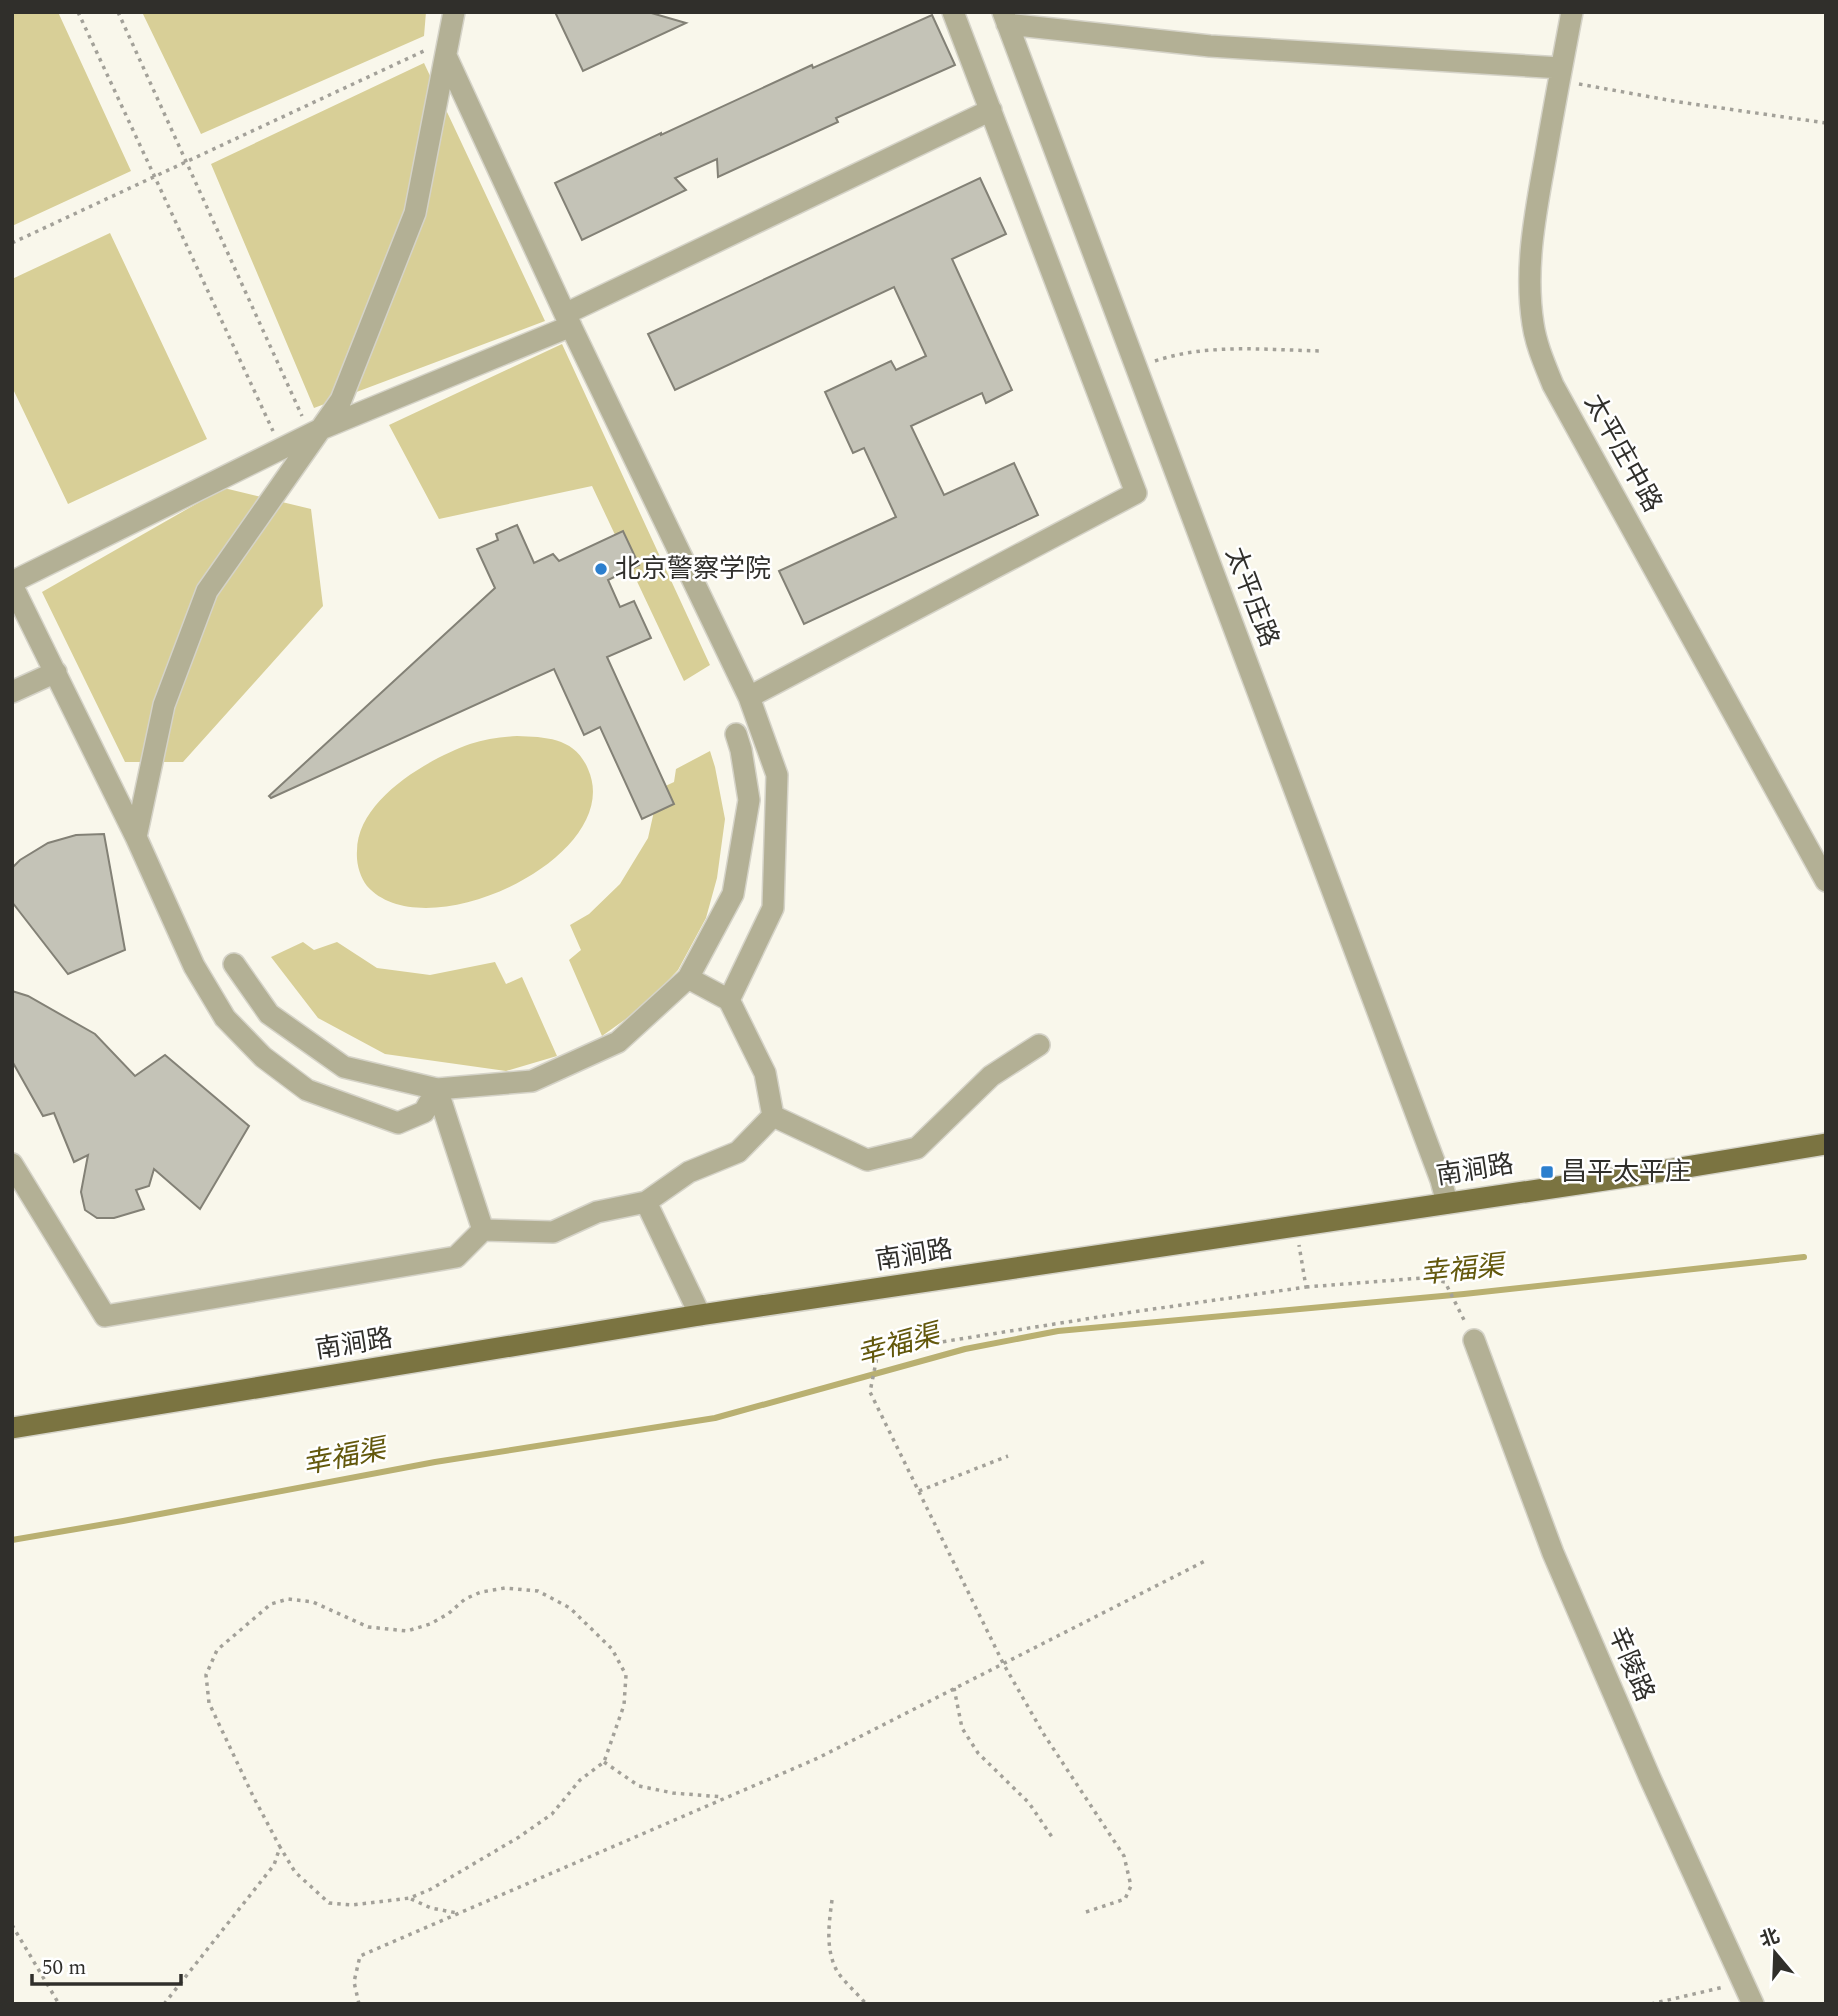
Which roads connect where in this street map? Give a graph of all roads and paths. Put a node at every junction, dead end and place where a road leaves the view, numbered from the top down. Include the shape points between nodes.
1 (78, 12) edge
2 (118, 12) edge
3 (454, 12) edge
4 (953, 12) edge
5 (1572, 12) edge
6 (1005, 18) edge
7 (448, 47) junction
8 (1560, 74) junction
9 (990, 110) junction
10 (1826, 123) edge
11 (186, 162) junction
12 (154, 177) junction
13 (12, 243) edge
14 (568, 320) junction
15 (1322, 351) dead end
16 (1136, 367) junction
17 (316, 432) junction
18 (281, 449) junction
19 (12, 584) edge
20 (56, 672) junction
21 (12, 692) edge
22 (749, 697) junction
23 (736, 734) dead end
24 (136, 837) junction
25 (1826, 881) edge
26 (234, 964) dead end
27 (688, 978) junction
28 (729, 1000) junction
29 (1039, 1045) dead end
30 (437, 1089) junction
31 (773, 1116) junction
32 (1826, 1144) edge
33 (12, 1164) edge
34 (646, 1202) junction
35 (1447, 1203) junction
36 (1295, 1226) junction
37 (483, 1230) junction
38 (1306, 1287) junction
39 (1458, 1308) dead end
40 (700, 1315) junction
41 (1474, 1340) dead end
42 (12, 1428) edge
43 (1008, 1456) dead end
44 (919, 1491) junction
45 (1205, 1561) dead end
46 (1003, 1664) junction
47 (954, 1688) junction
48 (604, 1762) junction
49 (726, 1798) junction
50 (1052, 1836) dead end
51 (280, 1847) junction
52 (410, 1898) junction
53 (832, 1900) dead end
54 (1086, 1912) dead end
55 (459, 1913) junction
56 (12, 1925) edge
57 (1743, 1982) junction
58 (59, 2004) edge
59 (164, 2004) edge
60 (359, 2004) edge
61 (866, 2004) edge
62 (1651, 2004) edge
63 (1753, 2004) edge

1 - 12 path
2 - 11 path
3 - 7 street
4 - 9 street
5 - 8 street, 太平庄中路
6 - 8 street via 1210,46
6 - 16 street, 太平庄路
7 - 11 path
7 - 14 street
7 - 17 street via 415,213 341,400
8 - 10 path via 1679,102
8 - 25 street, 太平庄中路 via 1530,262 1533,325 1541,355 1553,385
9 - 14 street
9 - 22 street via 1136,492
11 - 12 path
11 - 17 path
12 - 13 path
12 - 18 path
14 - 17 street
14 - 22 street
15 - 16 path via 1208,350 1178,353
16 - 35 street, 太平庄路
17 - 18 street
17 - 24 street via 207,591 164,705
18 - 19 street
19 - 20 street
20 - 21 street
20 - 24 street
22 - 28 street via 777,775 773,908
23 - 27 street via 749,800 733,894
24 - 30 street via 194,966 225,1018 263,1057 307,1090 398,1123 424,1112
26 - 30 street via 269,1014 344,1067
27 - 28 street
27 - 30 street via 618,1042 531,1081
28 - 31 street via 765,1073
29 - 31 street via 991,1076 917,1148 867,1160
30 - 37 street
31 - 34 street via 738,1152 690,1172
32 - 35 main road, 南涧路
33 - 37 street via 105,1316 456,1257
34 - 37 street via 597,1212 553,1232
34 - 40 street
35 - 36 main road, 南涧路
36 - 38 path
36 - 40 main road, 南涧路
38 - 39 path via 1422,1278 1445,1282
38 - 44 path via 878,1352 870,1392
40 - 42 main road, 南涧路
41 - 57 street, 辛陵路 via 1553,1553
43 - 44 path
44 - 46 path
45 - 46 path
46 - 47 path
46 - 54 path via 1124,1856 1131,1886 1125,1899
47 - 49 path via 818,1758
47 - 50 path via 962,1728
48 - 49 path via 639,1786
48 - 51 path via 624,1705 626,1675 611,1649 570,1608 538,1591 505,1588 481,1592 430,1624 407,1630 369,1627 313,1601 271,1604 216,1650 206,1675 209,1703
48 - 52 path via 580,1780 552,1814
49 - 55 path
51 - 52 path via 295,1872 330,1903
51 - 59 path via 274,1865
52 - 55 path
53 - 61 path via 831,1953 837,1971
55 - 60 path via 360,1956 354,1982
56 - 58 path
57 - 62 path
57 - 63 street, 辛陵路

